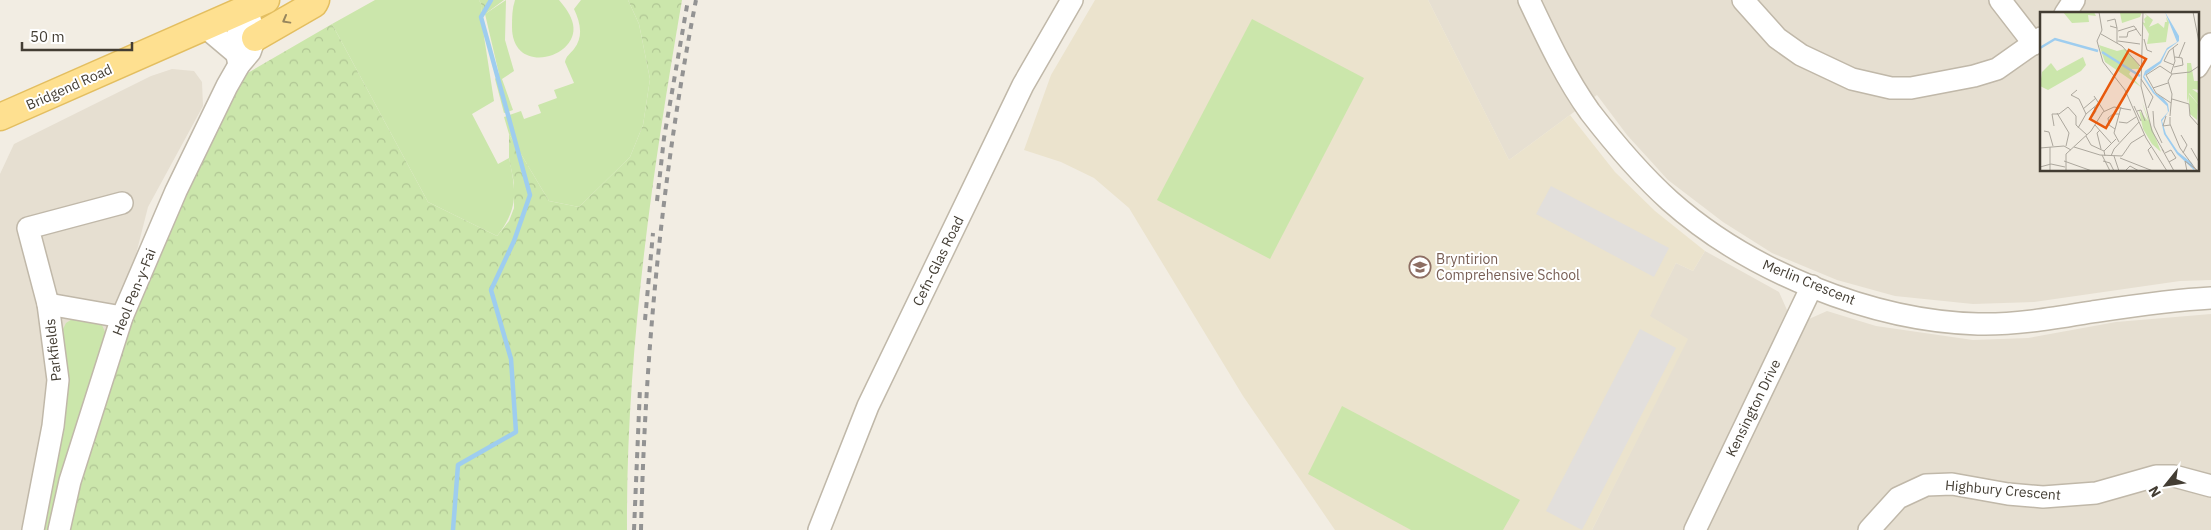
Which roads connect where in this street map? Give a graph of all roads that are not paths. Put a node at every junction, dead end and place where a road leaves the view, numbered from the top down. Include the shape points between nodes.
1 (316, 0) edge
2 (1072, 0) edge
3 (1529, 0) edge
4 (1743, 0) edge
5 (2000, 0) edge
6 (2074, 0) edge
7 (257, 4) edge
8 (2066, 12) edge
9 (204, 26) junction
10 (2038, 41) edge
11 (2211, 44) edge
12 (243, 52) junction
13 (2198, 65) edge
14 (0, 118) edge
15 (122, 204) dead end
16 (1812, 286) junction
17 (2211, 298) edge
18 (48, 304) junction
19 (122, 318) junction
20 (2211, 486) edge
21 (33, 530) edge
22 (59, 530) edge
23 (819, 530) edge
24 (1695, 530) edge
25 (1869, 530) edge

1 -> 12 main road
2 - 23 street, Cefn-Glas Road via 1023,85 868,406
3 - 16 street, Merlin Crescent via 1575,89 1650,182 1719,237 1757,261
4 - 10 street via 1777,38 1801,55 1852,79 1890,88 1911,88 1997,69
5 - 10 street
6 - 8 street
7 - 9 main road, Bridgend Road
7 - 12 street, Heol Pen-y-Fai via 237,30
9 - 12 street
9 - 14 main road, Bridgend Road
11 - 13 street
12 - 19 street, Heol Pen-y-Fai via 176,191
15 - 18 street via 28,228
16 - 17 street, Merlin Crescent via 1872,307 1978,324 2040,320
16 - 24 street, Kensington Drive
18 - 19 street, Parkfields
18 - 21 street, Parkfields via 58,380 53,426
19 - 22 street, Heol Pen-y-Fai via 70,481
20 - 25 street, Highbury Crescent via 2174,476 2156,476 2096,493 2043,497 1952,484 1926,485 1898,498

